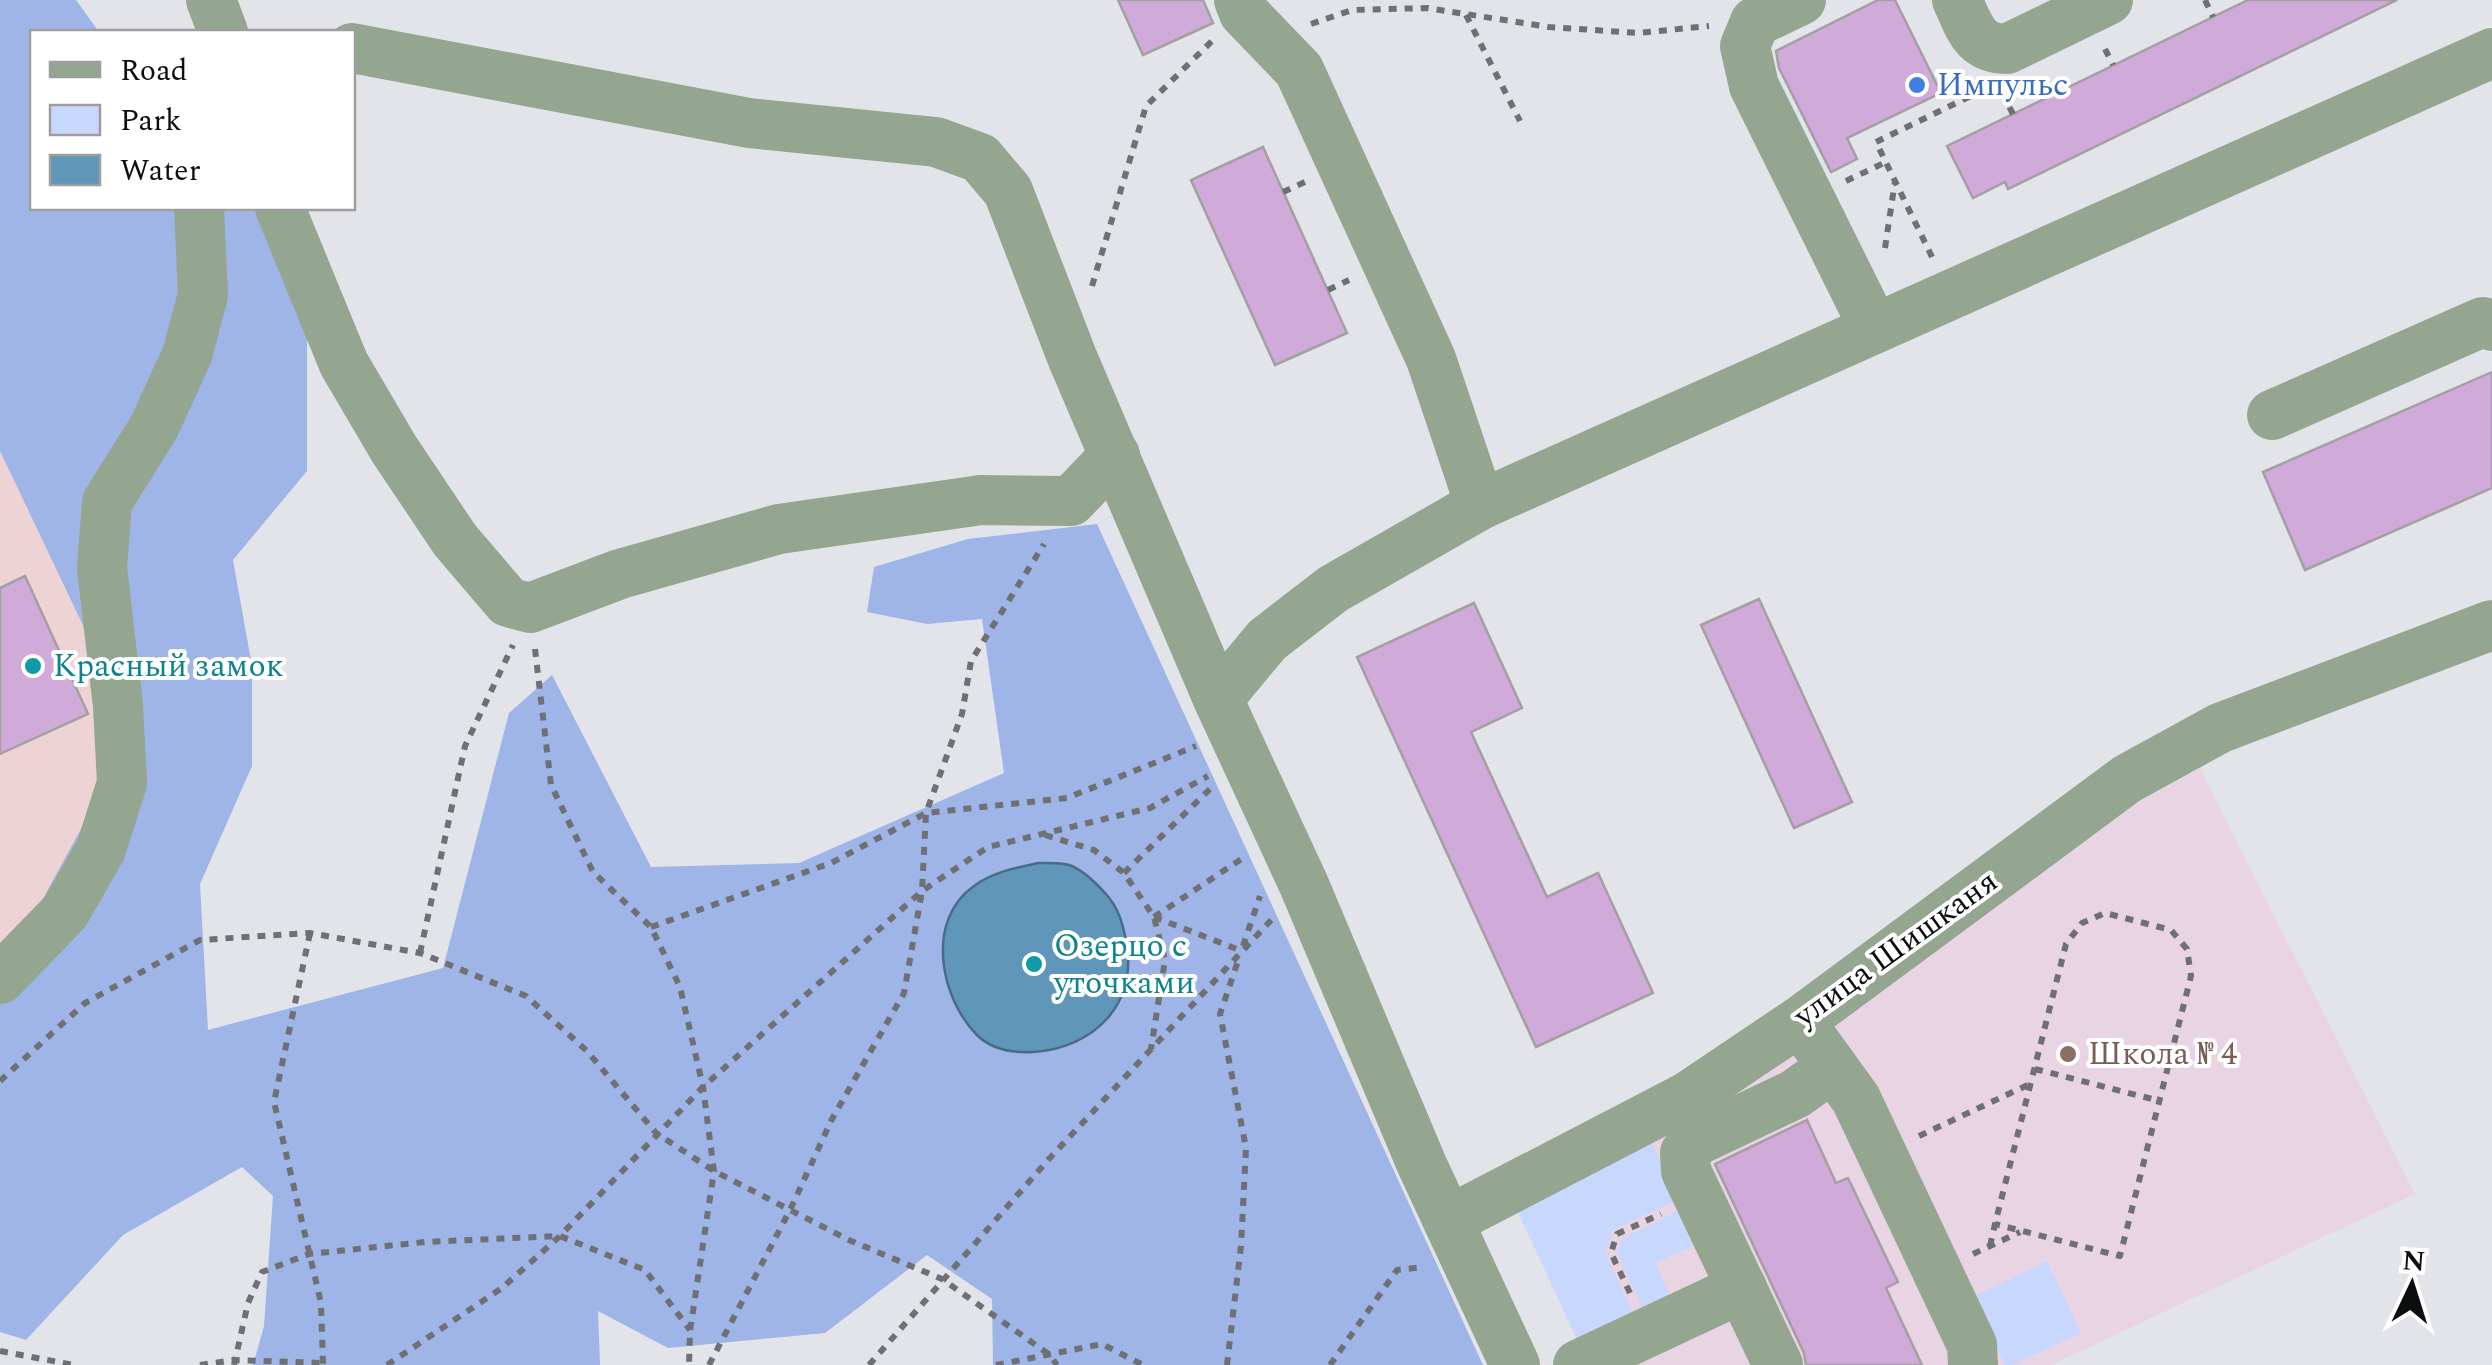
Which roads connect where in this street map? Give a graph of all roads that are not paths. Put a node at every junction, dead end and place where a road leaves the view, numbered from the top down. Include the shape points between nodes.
1 (210, 0) edge
2 (1801, 0) edge
3 (1957, 0) edge
4 (2108, 0) edge
5 (1251, 17) edge
6 (222, 30) edge
7 (355, 49) edge
8 (2492, 52) edge
9 (198, 210) edge
10 (281, 210) edge
11 (2492, 326) edge
12 (1874, 328) junction
13 (2272, 415) dead end
14 (1115, 455) junction
15 (1480, 506) junction
16 (2492, 624) edge
17 (1232, 729) junction
18 (0, 979) edge
19 (1800, 1021) junction
20 (1833, 1068) junction
21 (1440, 1244) junction
22 (1742, 1288) junction
23 (1516, 1365) edge
24 (1578, 1365) edge
25 (1778, 1365) edge
26 (1973, 1365) edge

1 - 6 street
2 - 12 street via 1755,22 1745,46 1754,86
3 - 4 street via 1976,38 2007,49
5 - 15 street via 1299,70 1431,359
7 - 14 street via 749,123 936,142 980,158 1008,191
8 - 12 street
9 - 18 street via 203,295 186,355 154,427 108,502 102,568 122,783 101,850 65,912
10 - 14 street via 344,364 454,540 508,602 530,608 620,574 779,530 981,500 1072,502
11 - 13 street via 2483,322
12 - 15 street
14 - 17 street
15 - 17 street via 1333,590 1267,640
16 - 19 street, улица Шишканя via 2220,728 2127,779
17 - 21 street via 1304,885
19 - 20 street
19 - 21 street, улица Шишканя
20 - 22 street via 1696,1141 1686,1153 1686,1171
20 - 26 street via 1882,1154 1972,1345
21 - 23 street
22 - 24 street
22 - 25 street

